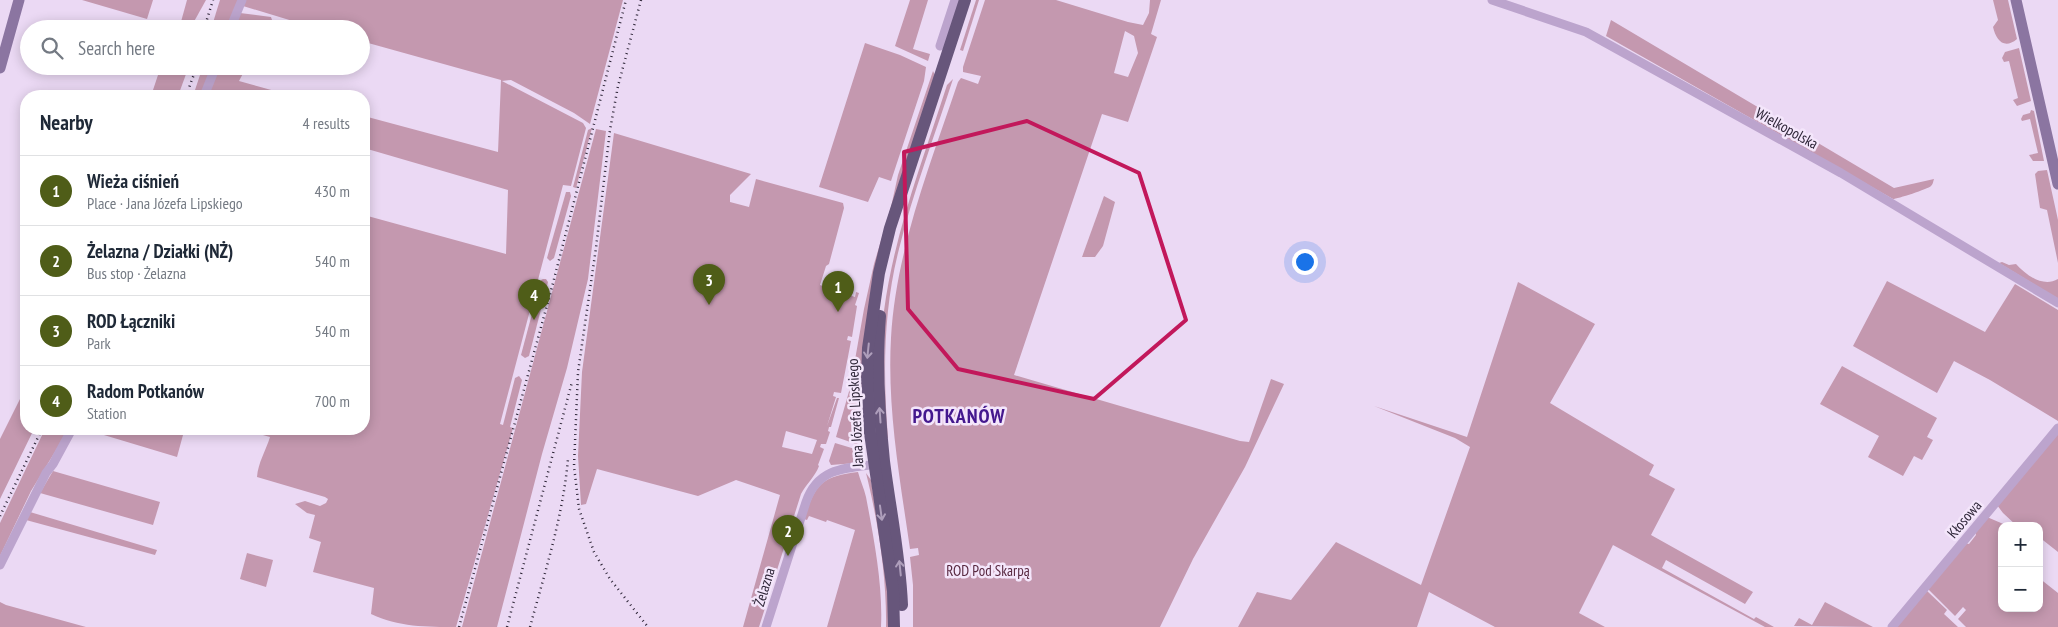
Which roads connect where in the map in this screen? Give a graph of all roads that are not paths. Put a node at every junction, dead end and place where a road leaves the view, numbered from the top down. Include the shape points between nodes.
1 (19, 0) edge
2 (242, 0) edge
3 (955, 0) edge
4 (965, 0) edge
5 (973, 0) edge
6 (1492, 0) edge
7 (2016, 0) edge
8 (234, 20) edge
9 (940, 46) dead end
10 (0, 68) edge
11 (212, 75) edge
12 (206, 90) edge
13 (2058, 184) edge
14 (2058, 302) edge
15 (2058, 428) edge
16 (69, 435) edge
17 (879, 464) junction
18 (0, 565) edge
19 (766, 627) edge
20 (894, 627) edge
21 (902, 627) edge
22 (1892, 627) edge

1 - 10 street
2 - 8 street
3 - 9 street
4 -> 17 main road, Jana Józefa Lipskiego via 898,200 879,273 867,367 868,414
17 -> 5 main road, Jana Józefa Lipskiego via 879,329 885,284 900,224
6 - 14 street, Wielkopolska via 1586,32 1841,173
7 - 13 street
11 - 12 street
15 - 22 street, Kłosowa
16 - 18 street
17 - 19 street, Żelazna via 833,471 813,486
17 -> 20 main road, Jana Józefa Lipskiego
21 -> 17 main road, Jana Józefa Lipskiego via 900,571

